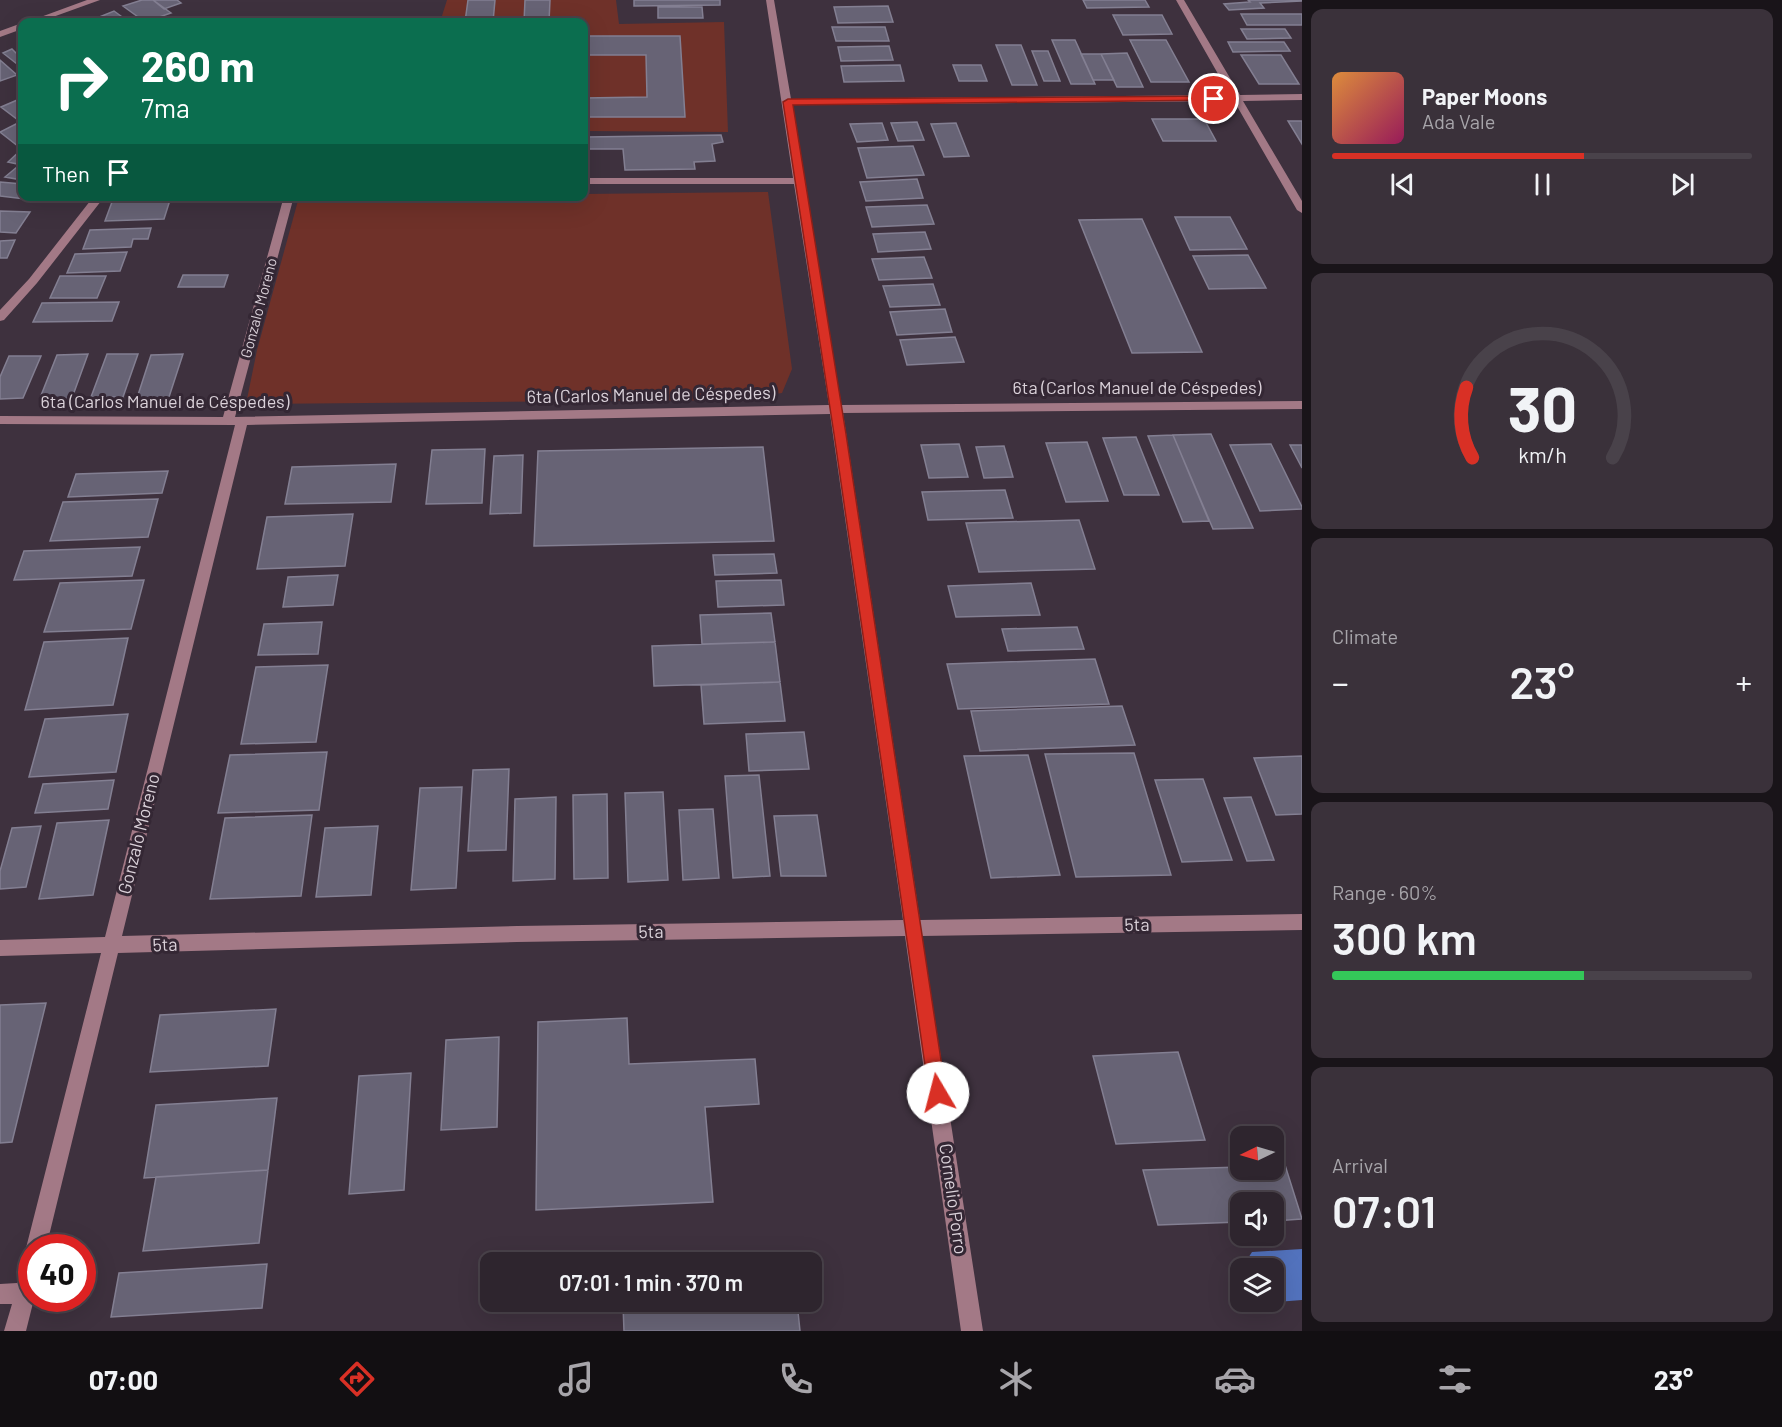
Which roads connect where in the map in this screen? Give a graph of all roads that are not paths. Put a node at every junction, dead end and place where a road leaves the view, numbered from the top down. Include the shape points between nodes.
1 (96, 0) edge
2 (770, 0) edge
3 (1180, 0) edge
4 (44, 18) edge
5 (18, 27) edge
6 (0, 34) edge
7 (1302, 97) edge
8 (1238, 98) junction
9 (788, 102) junction
10 (588, 181) edge
11 (799, 181) junction
12 (96, 201) edge
13 (288, 201) edge
14 (1302, 210) edge
15 (0, 318) edge
16 (1302, 405) edge
17 (836, 410) junction
18 (0, 420) edge
19 (235, 421) junction
20 (1302, 922) edge
21 (914, 929) junction
22 (111, 947) junction
23 (0, 948) edge
24 (39, 1234) edge
25 (18, 1293) edge
26 (0, 1294) edge
27 (20, 1312) edge
28 (15, 1331) edge
29 (972, 1331) edge

1 - 4 street
2 - 9 street, Cornelio Porro
3 - 8 street
5 - 6 street
7 - 8 street
8 - 9 street
8 - 14 street
9 - 11 street, Cornelio Porro
10 - 11 street
11 - 17 street, Cornelio Porro
12 - 15 street
13 - 19 street, Gonzalo Moreno
16 - 17 street, 6ta (Carlos Manuel de Céspedes)
17 - 19 street, 6ta (Carlos Manuel de Céspedes)
17 - 21 street, Cornelio Porro
18 - 19 street, 6ta (Carlos Manuel de Céspedes)
19 - 22 street, Gonzalo Moreno
20 - 21 street, 5ta
21 - 22 street, 5ta via 517,934
21 - 29 street, Cornelio Porro
22 - 23 street, 5ta
22 - 24 street, Gonzalo Moreno
25 - 26 street
27 - 28 street

